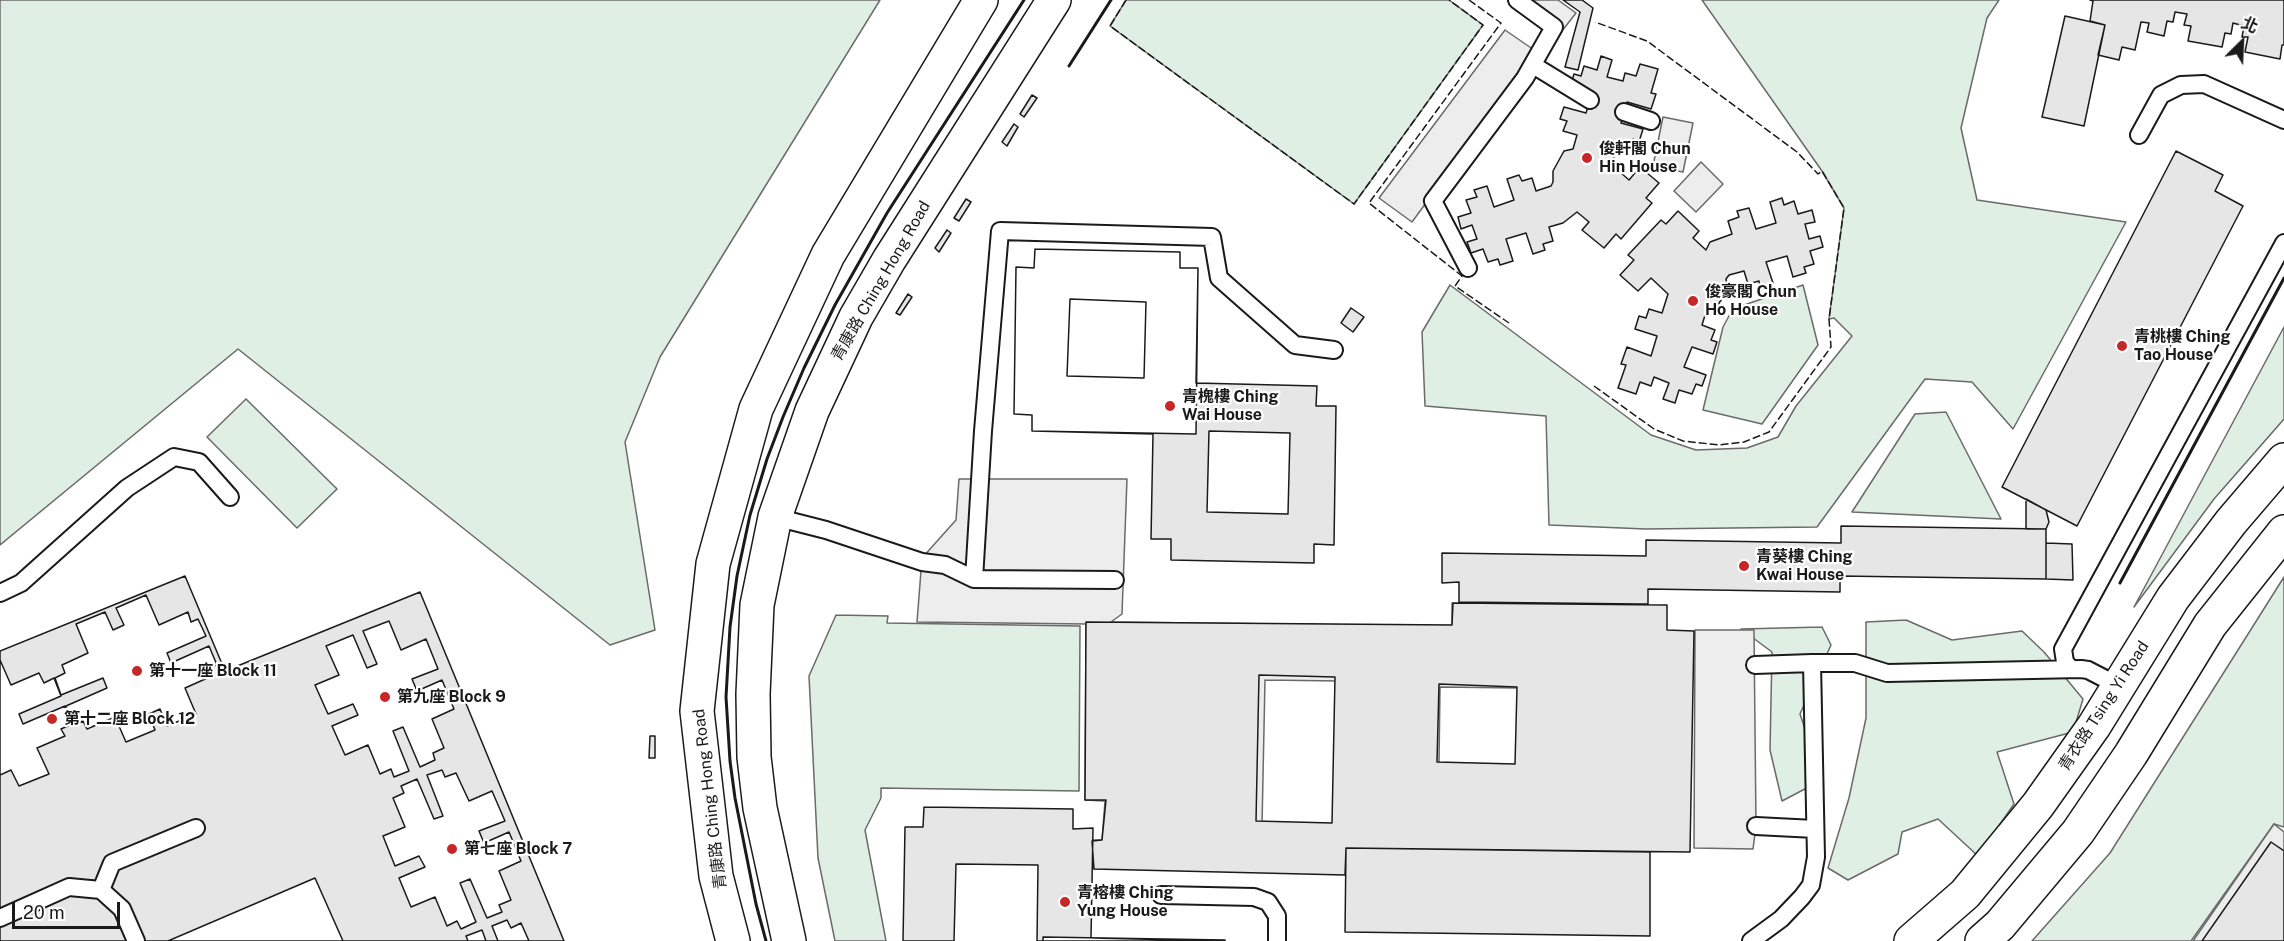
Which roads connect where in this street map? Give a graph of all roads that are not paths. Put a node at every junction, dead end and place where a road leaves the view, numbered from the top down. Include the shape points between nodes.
1 (981, 0) edge
2 (1054, 0) edge
3 (1517, 0) edge
4 (1533, 65) junction
5 (1590, 100) dead end
6 (1624, 112) dead end
7 (2284, 120) edge
8 (1651, 121) dead end
9 (2139, 135) dead end
10 (2284, 243) edge
11 (1468, 268) dead end
12 (1335, 350) dead end
13 (2284, 460) edge
14 (230, 497) dead end
15 (775, 517) junction
16 (2284, 532) edge
17 (974, 579) junction
18 (1115, 580) dead end
19 (0, 593) edge
20 (1812, 663) junction
21 (1755, 665) dead end
22 (2071, 669) junction
23 (2119, 686) junction
24 (1756, 826) dead end
25 (196, 828) dead end
26 (1815, 829) junction
27 (100, 890) junction
28 (1161, 895) dead end
29 (0, 918) edge
30 (136, 941) edge
31 (733, 941) edge
32 (789, 941) edge
33 (1277, 941) edge
34 (1751, 941) edge
35 (1911, 941) edge
36 (1983, 941) edge

1 - 31 main road, 青康路 Ching Hong Road via 828,255 756,409 713,564 698,711 716,876
2 - 15 main road, 青康路 Ching Hong Road via 856,317 812,411
3 - 4 lane via 1554,27
4 - 5 lane
4 - 11 lane via 1433,201
6 - 8 lane
7 - 9 lane via 2204,84 2181,85 2161,95
10 - 22 lane via 2063,649
12 - 17 lane via 1295,345 1219,278 1212,237 1000,231
13 - 23 main road, 青衣路 Tsing Yi Road via 2173,598
14 - 19 lane via 199,462 174,457 127,488 21,583
15 - 17 lane via 922,562 945,565
15 - 32 main road, 青康路 Ching Hong Road via 757,605 754,757 760,808
16 - 36 main road via 2210,625 2078,832
17 - 18 lane
20 - 21 lane
20 - 22 lane via 1855,663 1887,672
20 - 26 lane
22 - 23 lane via 2088,670
23 - 35 main road, 青衣路 Tsing Yi Road via 2038,806 1965,894
24 - 26 lane
25 - 27 lane via 111,863
26 - 34 lane via 1816,857 1810,885 1781,919
27 - 29 lane via 69,887
27 - 30 lane via 122,909
28 - 33 lane via 1254,897 1268,902 1277,916

